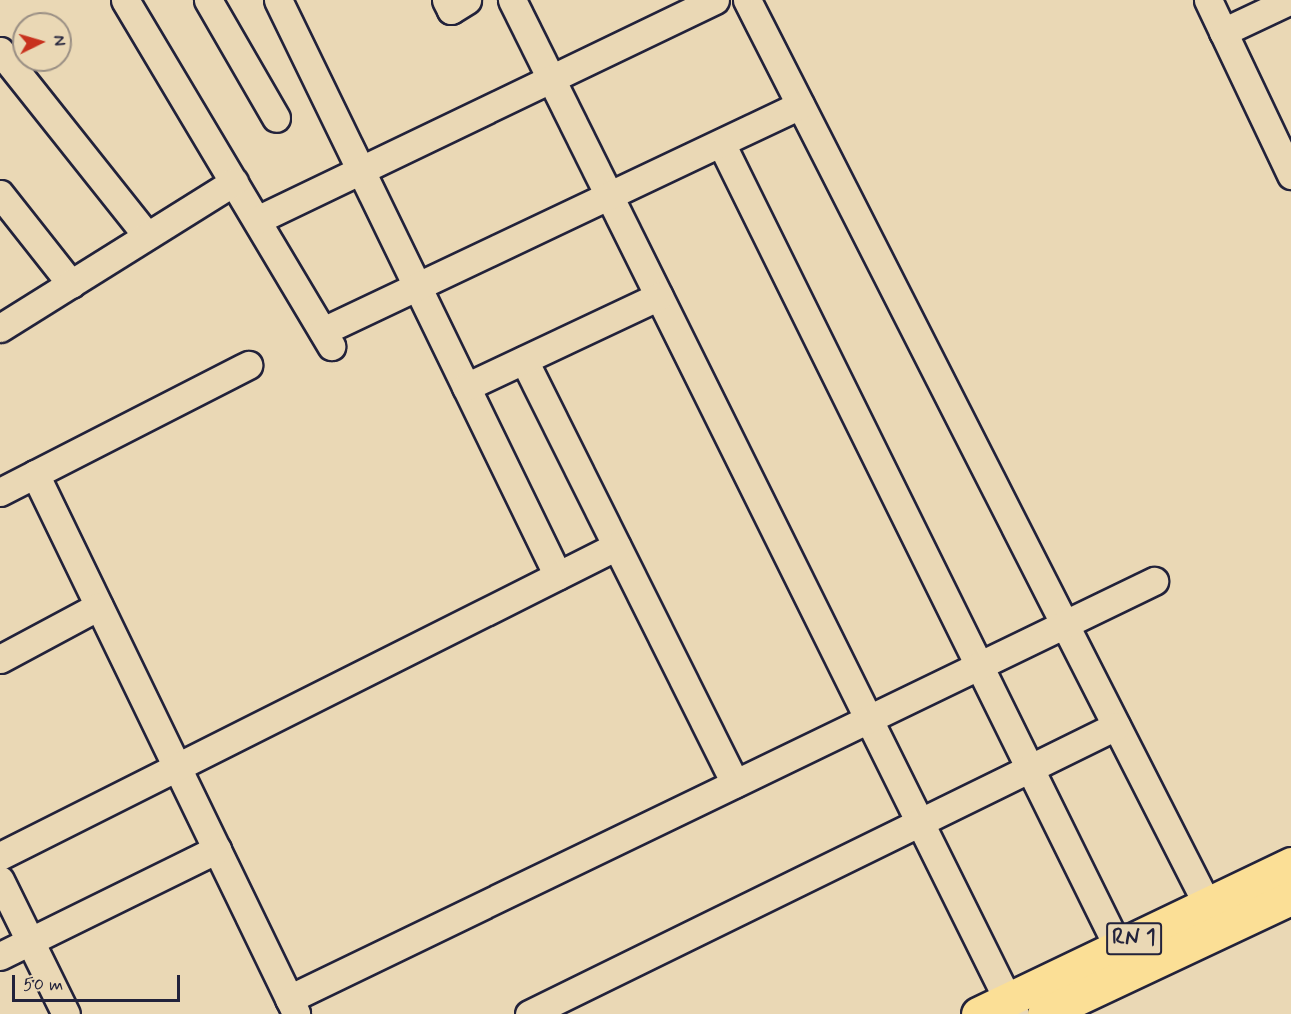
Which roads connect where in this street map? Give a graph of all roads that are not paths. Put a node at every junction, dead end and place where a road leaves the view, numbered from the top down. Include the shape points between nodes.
1 (125, 0) edge
2 (208, 0) edge
3 (278, 0) edge
4 (446, 0) edge
5 (467, 0) edge
6 (512, 0) edge
7 (715, 0) edge
8 (747, 0) edge
9 (1208, 0) edge
10 (1291, 0) edge
11 (1223, 32) junction
12 (0, 51) edge
13 (551, 78) junction
14 (800, 105) junction
15 (276, 118) dead end
16 (1283, 137) edge
17 (721, 143) junction
18 (361, 170) junction
19 (1291, 175) edge
20 (234, 182) junction
21 (0, 194) edge
22 (609, 196) junction
23 (257, 220) junction
24 (147, 236) junction
25 (71, 284) junction
26 (417, 287) junction
27 (659, 296) junction
28 (0, 328) edge
29 (524, 360) junction
30 (248, 365) dead end
31 (466, 387) junction
32 (35, 474) junction
33 (0, 492) edge
34 (617, 546) junction
35 (558, 576) junction
36 (1154, 581) dead end
37 (99, 606) junction
38 (1064, 624) junction
39 (0, 659) edge
40 (979, 665) junction
41 (868, 719) junction
42 (1116, 726) junction
43 (177, 767) junction
44 (1030, 769) junction
45 (735, 783) junction
46 (920, 822) junction
47 (217, 849) junction
48 (0, 856) edge
49 (1291, 864) edge
50 (0, 880) edge
51 (1291, 898) edge
52 (1207, 904) junction
53 (30, 941) junction
54 (1118, 947) junction
55 (0, 956) edge
56 (293, 1006) edge
57 (1011, 1007) edge
58 (66, 1014) edge
59 (529, 1014) edge
60 (978, 1014) edge
61 (1044, 1014) edge

1 - 20 street
2 - 15 street
3 - 18 street
4 - 5 street via 451,10
6 - 13 street
7 - 13 street
8 - 14 street
9 - 11 street
10 - 11 street
11 - 16 street
12 - 24 street
13 - 18 street
13 - 22 street
14 - 17 street
14 - 38 street
16 - 19 street
17 - 22 street
17 - 40 street
18 - 23 street
18 - 26 street
20 - 23 street
20 - 24 street
21 - 25 street
22 - 26 street
22 - 27 street
23 - 26 street via 327,338
24 - 25 street
25 - 28 street
26 - 31 street
27 - 29 street
27 - 41 street
29 - 31 street
29 - 34 street
30 - 32 street
31 - 35 street
32 - 33 street
32 - 37 street
34 - 35 street
34 - 45 street
35 - 43 street
36 - 38 street
37 - 39 street
37 - 43 street
38 - 40 street
38 - 42 street
40 - 41 street
40 - 44 street
41 - 45 street
41 - 46 street
42 - 44 street
42 - 52 street
43 - 47 street
43 - 48 street
44 - 46 street
44 - 54 street
45 - 56 street
46 - 57 street
46 - 59 street
47 - 53 street
47 - 56 street
49 - 52 highway, RN 1
50 - 53 street
51 - 61 highway, RN 1
52 - 54 highway, RN 1
53 - 55 street
53 - 58 street
54 - 57 highway, RN 1
57 - 60 highway, RN 1

